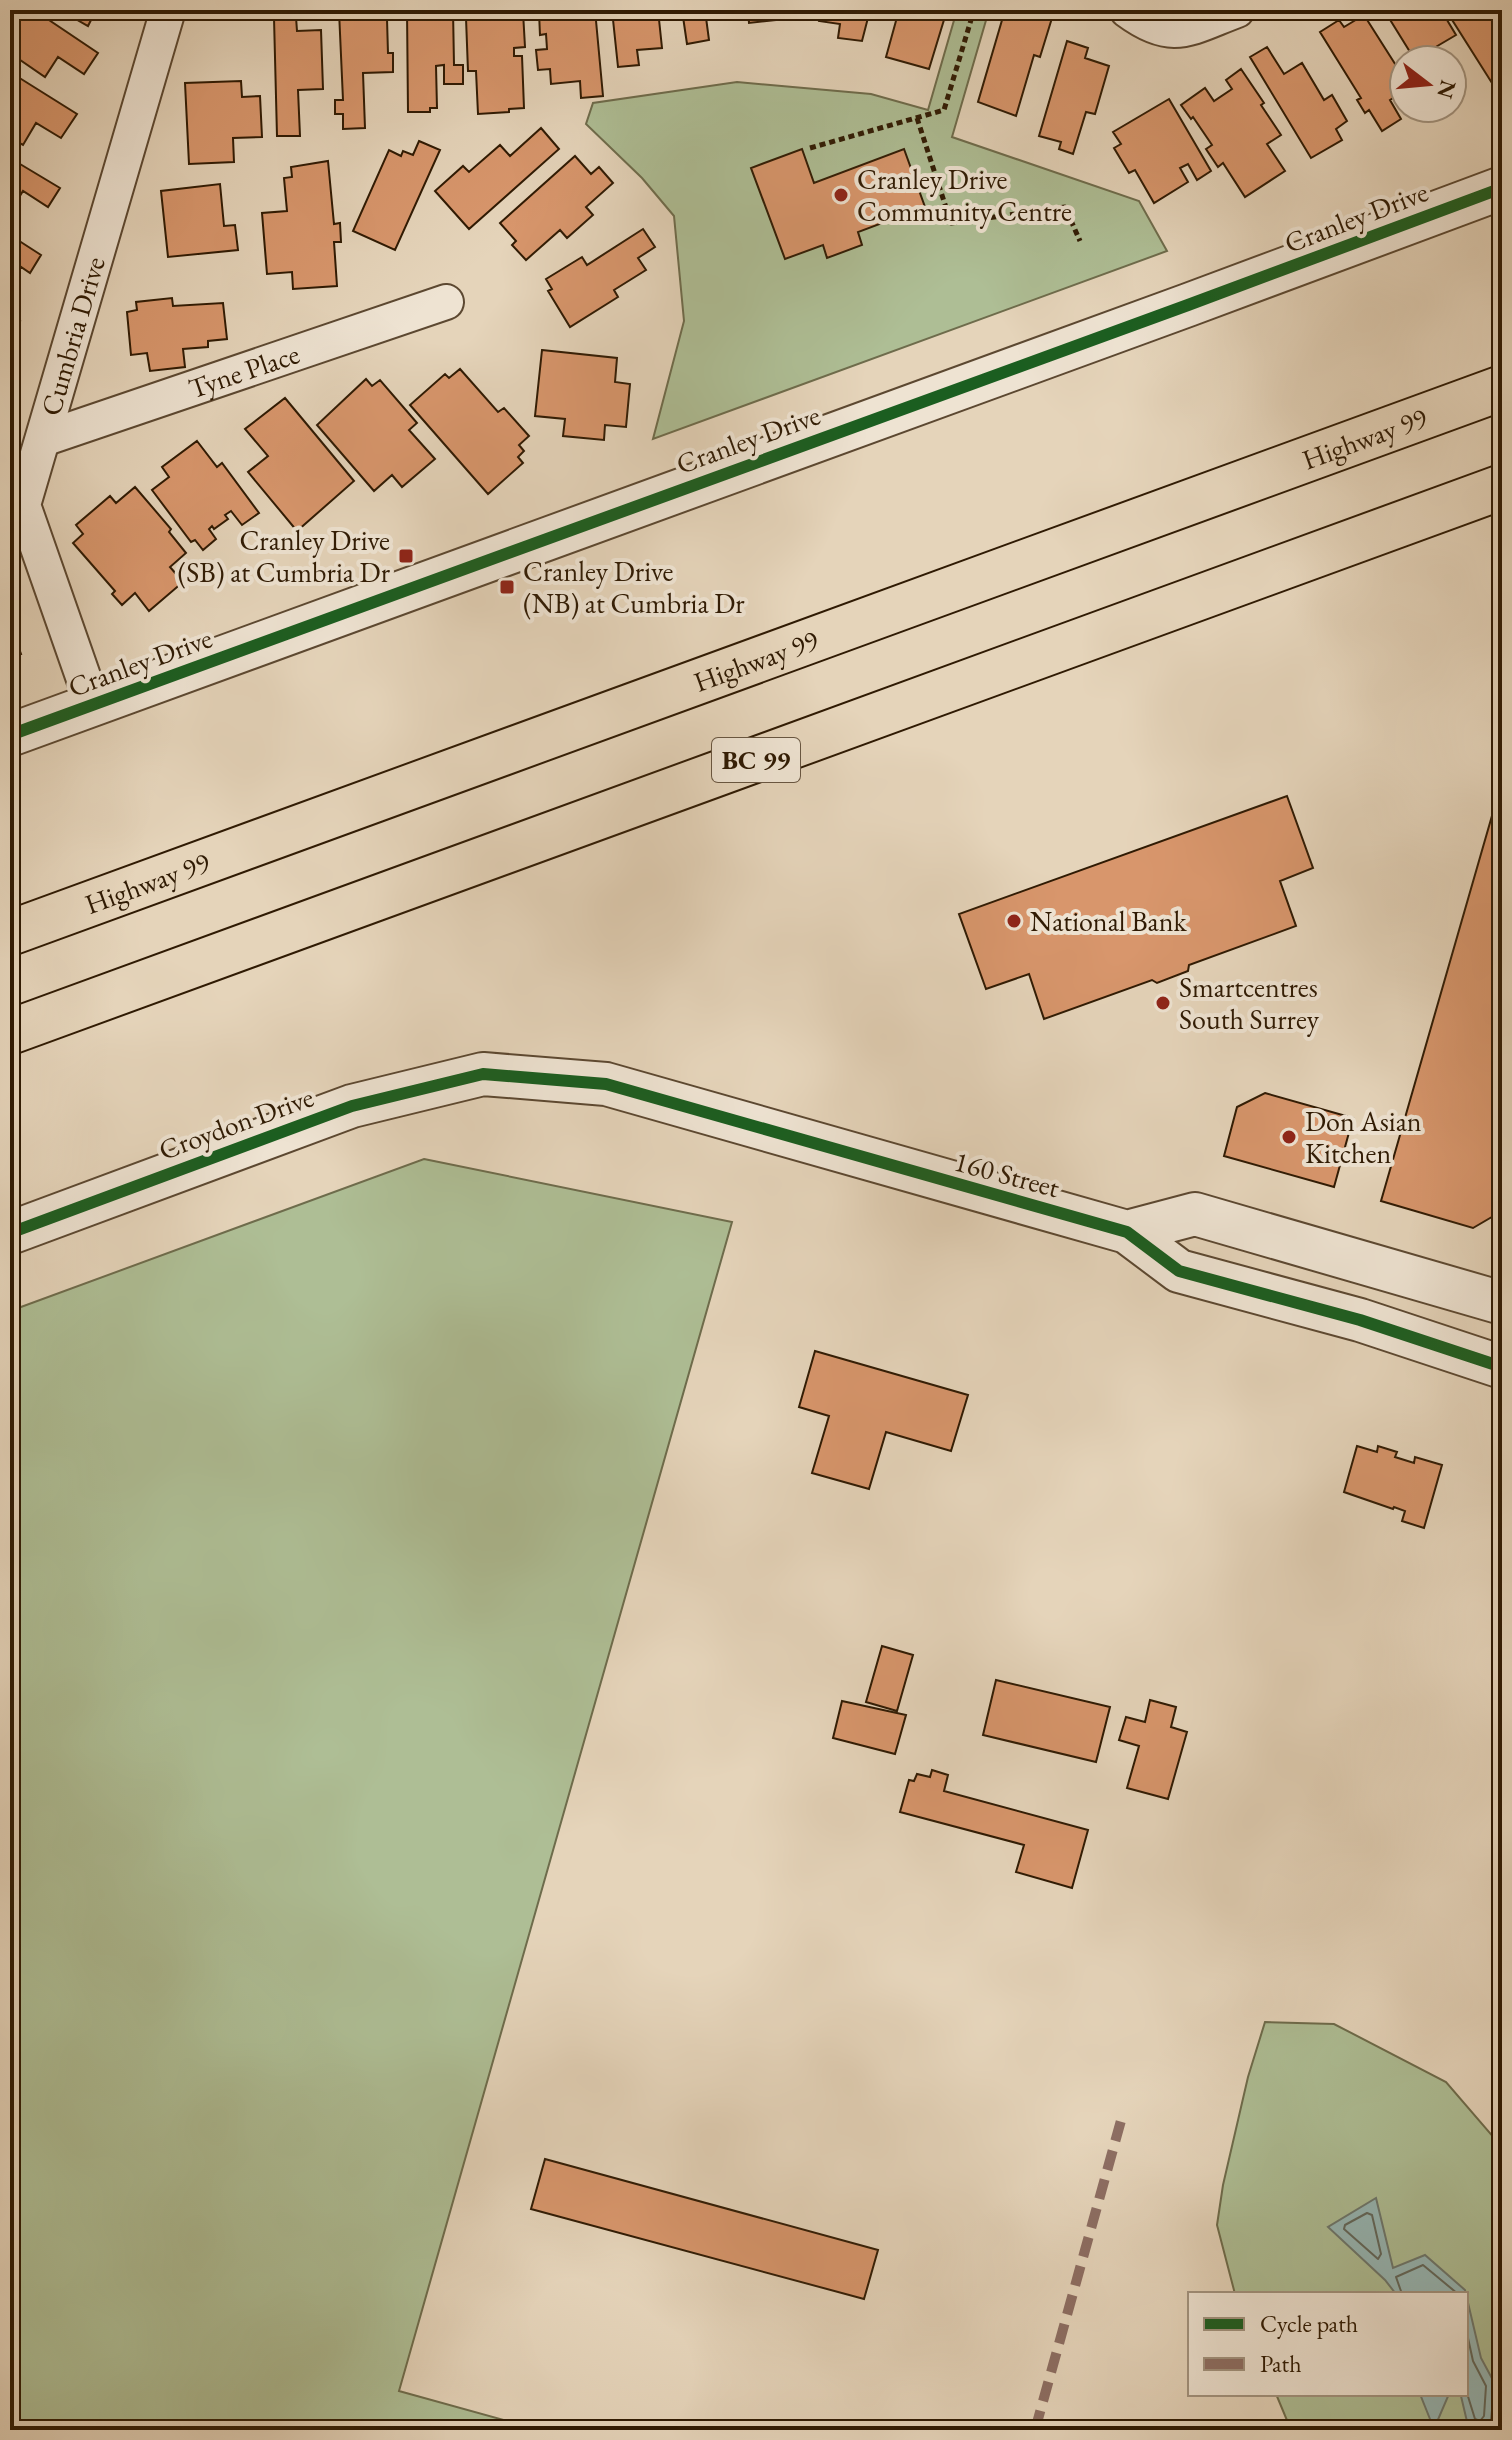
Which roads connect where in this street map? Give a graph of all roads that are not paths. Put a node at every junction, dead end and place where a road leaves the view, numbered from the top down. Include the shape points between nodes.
1 (168, 10) edge
2 (1127, 10) edge
3 (1237, 10) edge
4 (1502, 188) edge
5 (446, 302) dead end
6 (1502, 388) edge
7 (43, 439) junction
8 (1502, 487) edge
9 (93, 705) junction
10 (10, 735) edge
11 (10, 933) edge
12 (10, 1032) edge
13 (483, 1074) joint
14 (1127, 1232) junction
15 (10, 1233) edge
16 (1502, 1303) edge
17 (1502, 1367) edge

1 - 7 street, Cumbria Drive
2 - 3 street via 1146,24 1179,32
4 - 9 street, Cranley Drive
5 - 7 street, Tyne Place
6 - 11 highway, Highway 99
7 - 9 street, Cumbria Drive via 23,505
8 - 12 highway, BC 99
9 - 10 street, Cranley Drive
13 - 14 street, 160 Street via 606,1084
13 - 15 street, Croydon Drive via 352,1106
14 - 16 street via 1195,1214
14 - 17 street, 160 Street via 1179,1271 1360,1320

